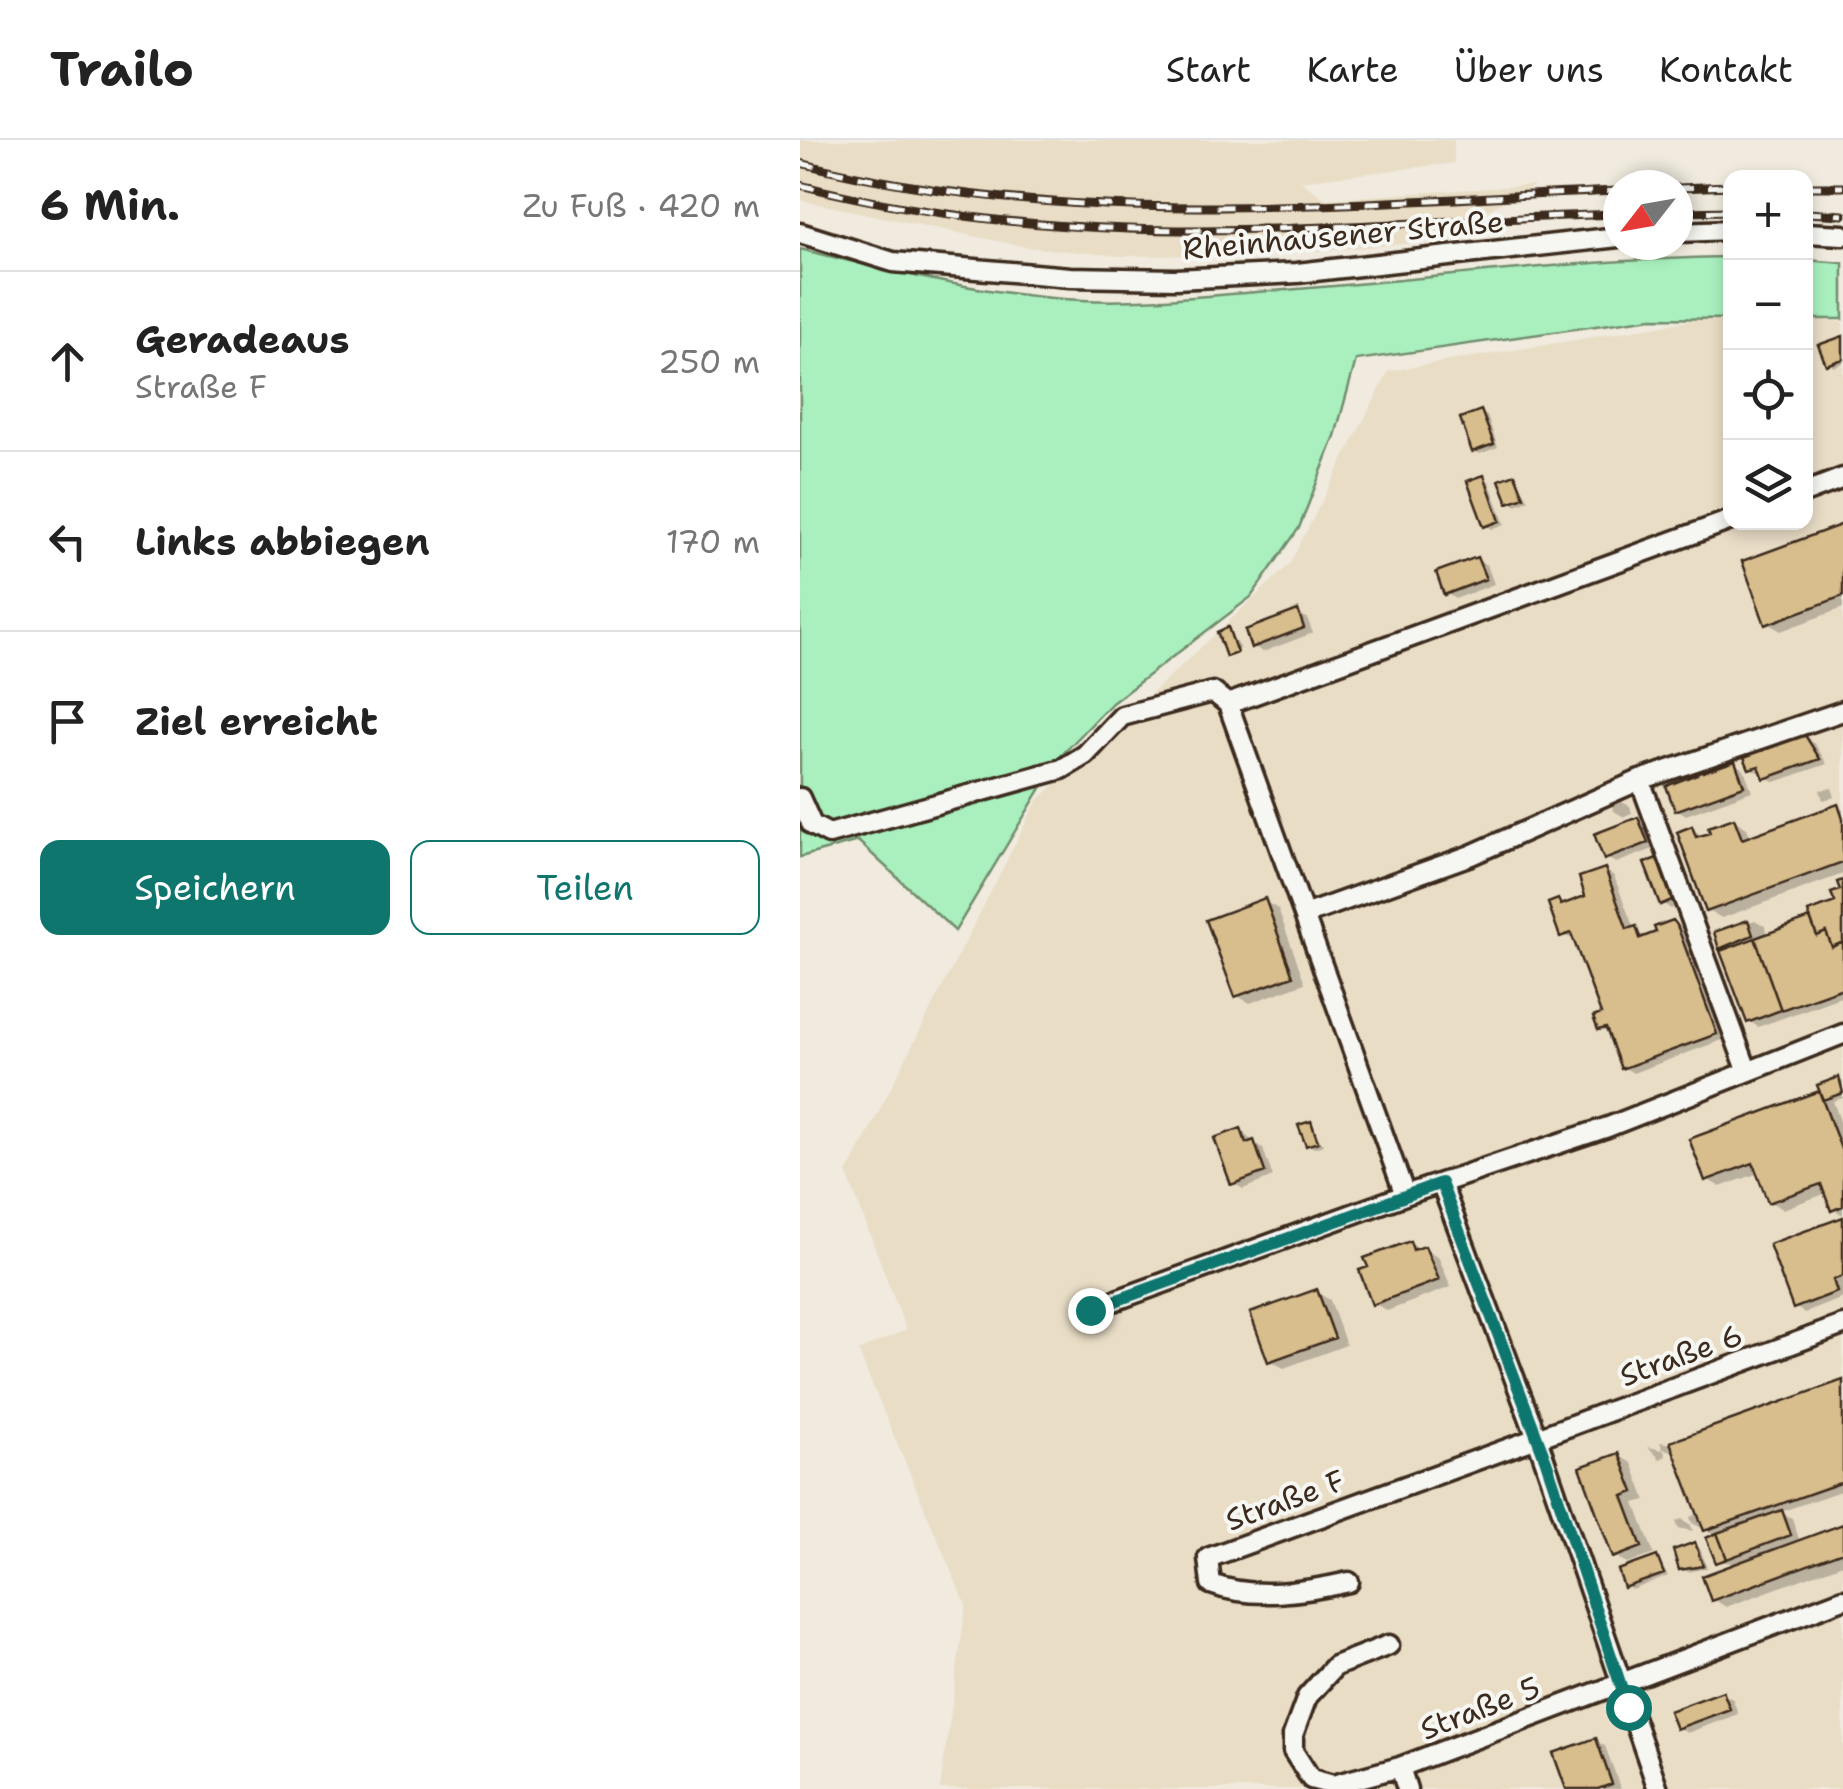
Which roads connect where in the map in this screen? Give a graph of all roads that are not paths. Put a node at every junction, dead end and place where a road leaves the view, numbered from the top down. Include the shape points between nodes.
1 (1723, 230) edge
2 (1693, 231) edge
3 (800, 233) edge
4 (1813, 233) edge
5 (1843, 235) edge
6 (1603, 238) edge
7 (1843, 478) edge
8 (1813, 489) edge
9 (1723, 523) edge
10 (1228, 704) junction
11 (1843, 711) edge
12 (1640, 780) junction
13 (800, 798) edge
14 (1304, 916) junction
15 (1843, 1034) edge
16 (1747, 1070) junction
17 (1441, 1183) junction
18 (1405, 1195) junction
19 (1090, 1310) dead end
20 (1843, 1325) edge
21 (1537, 1438) junction
22 (1349, 1582) dead end
23 (1843, 1598) edge
24 (1389, 1645) dead end
25 (1620, 1685) junction
26 (1400, 1767) junction
27 (1408, 1789) edge
28 (1658, 1789) edge

1 - 2 street
3 - 6 street, Rheinhausener Straße via 894,262 1070,278 1297,272
4 - 5 street
7 - 8 street
9 - 10 street
10 - 13 street via 1213,692 1122,716 1062,770 830,834 812,825
10 - 14 street
11 - 12 street
12 - 14 street via 1470,855
12 - 16 street
14 - 18 street
15 - 16 street
16 - 17 street
17 - 18 street
17 - 21 street
18 - 19 street
20 - 21 street, Straße 6
21 - 22 street, Straße F via 1208,1558 1211,1584 1236,1594
21 - 25 street
23 - 25 street, Straße 5
24 - 26 street, Straße 5 via 1335,1666 1307,1697 1293,1751 1311,1779 1333,1785
25 - 26 street, Straße 5
25 - 28 street
26 - 27 street

